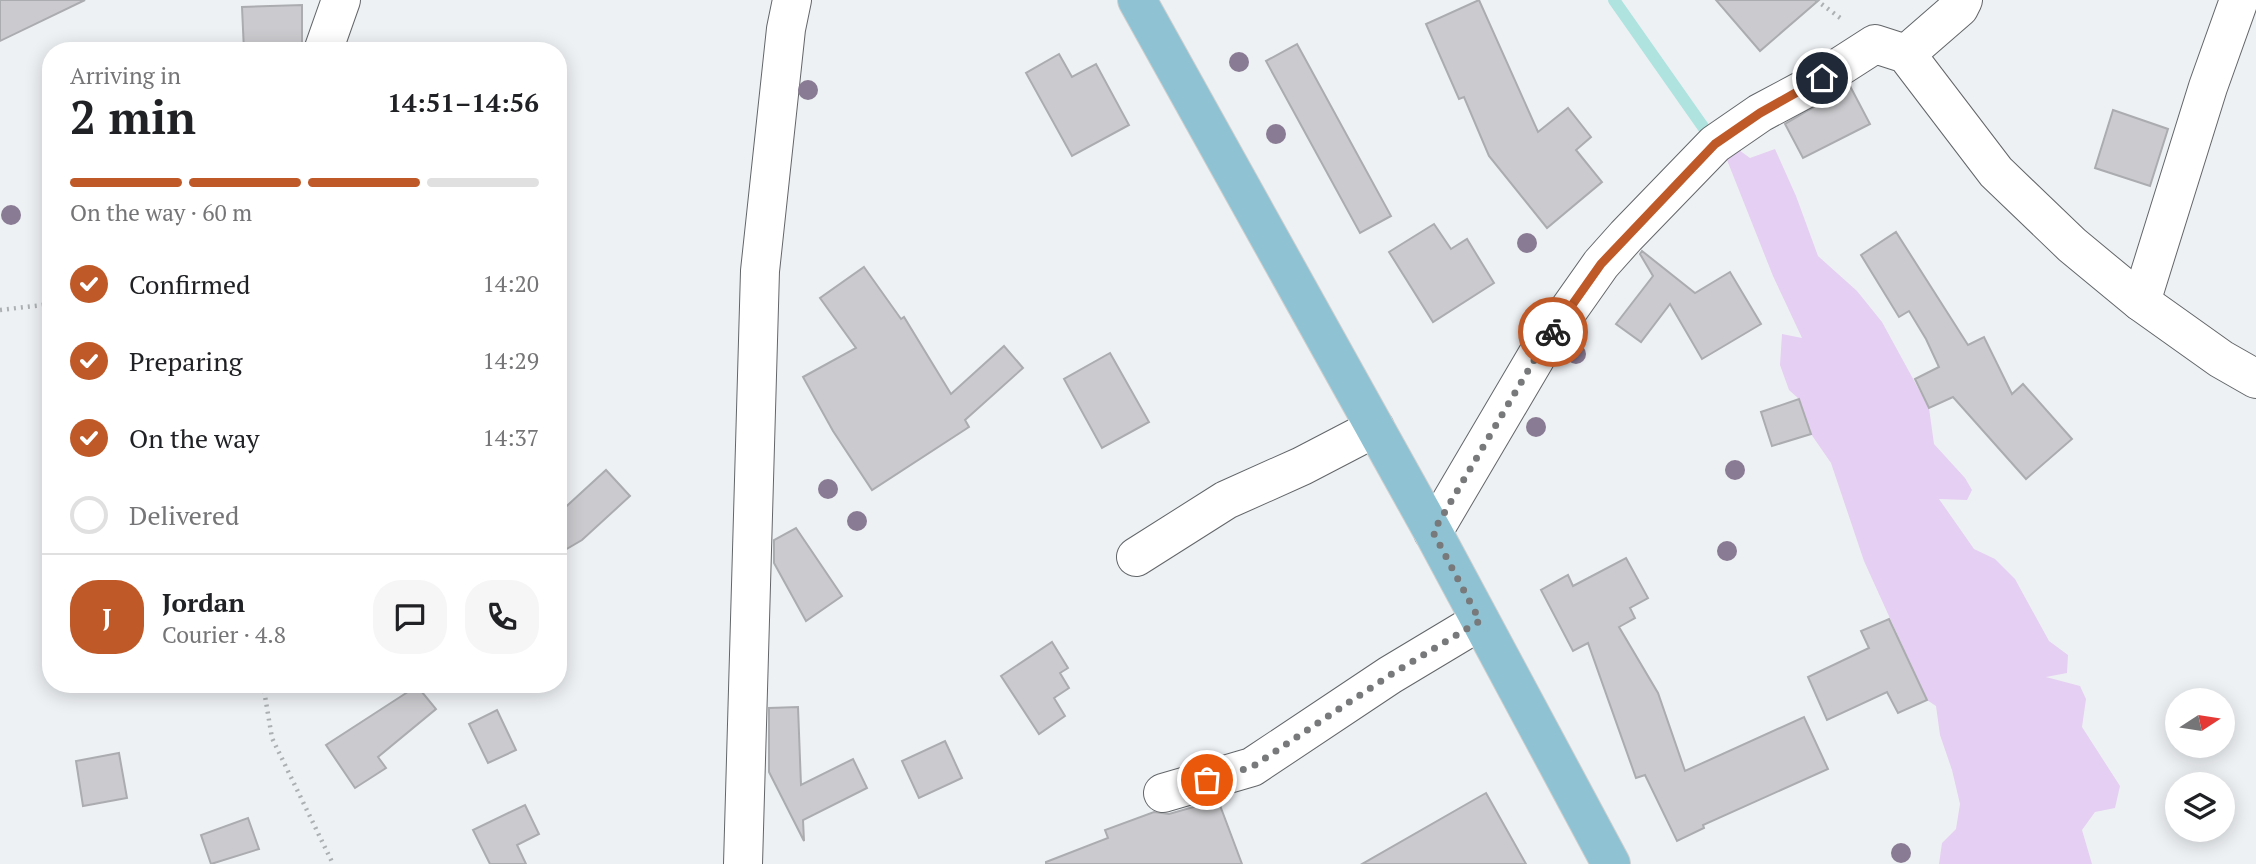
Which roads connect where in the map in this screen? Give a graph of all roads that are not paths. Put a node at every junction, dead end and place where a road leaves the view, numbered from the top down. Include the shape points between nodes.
1 (341, 0) edge
2 (792, 0) edge
3 (1137, 0) edge
4 (1963, 0) edge
5 (2239, 0) edge
6 (326, 42) edge
7 (1906, 54) junction
8 (2141, 302) junction
9 (2256, 379) edge
10 (1375, 428) junction
11 (1433, 532) junction
12 (1136, 557) dead end
13 (1480, 621) junction
14 (1163, 793) dead end
15 (743, 864) edge
16 (1611, 864) edge

1 - 6 street
2 - 15 street via 760,271
3 - 10 main road
4 - 7 street
5 - 8 street
7 - 8 street via 1996,172 2072,245
7 - 11 street via 1875,44 1715,144 1601,264 1539,352
8 - 9 street
10 - 11 main road
10 - 12 street via 1226,500
11 - 13 main road
13 - 14 street via 1252,767
13 - 16 main road

